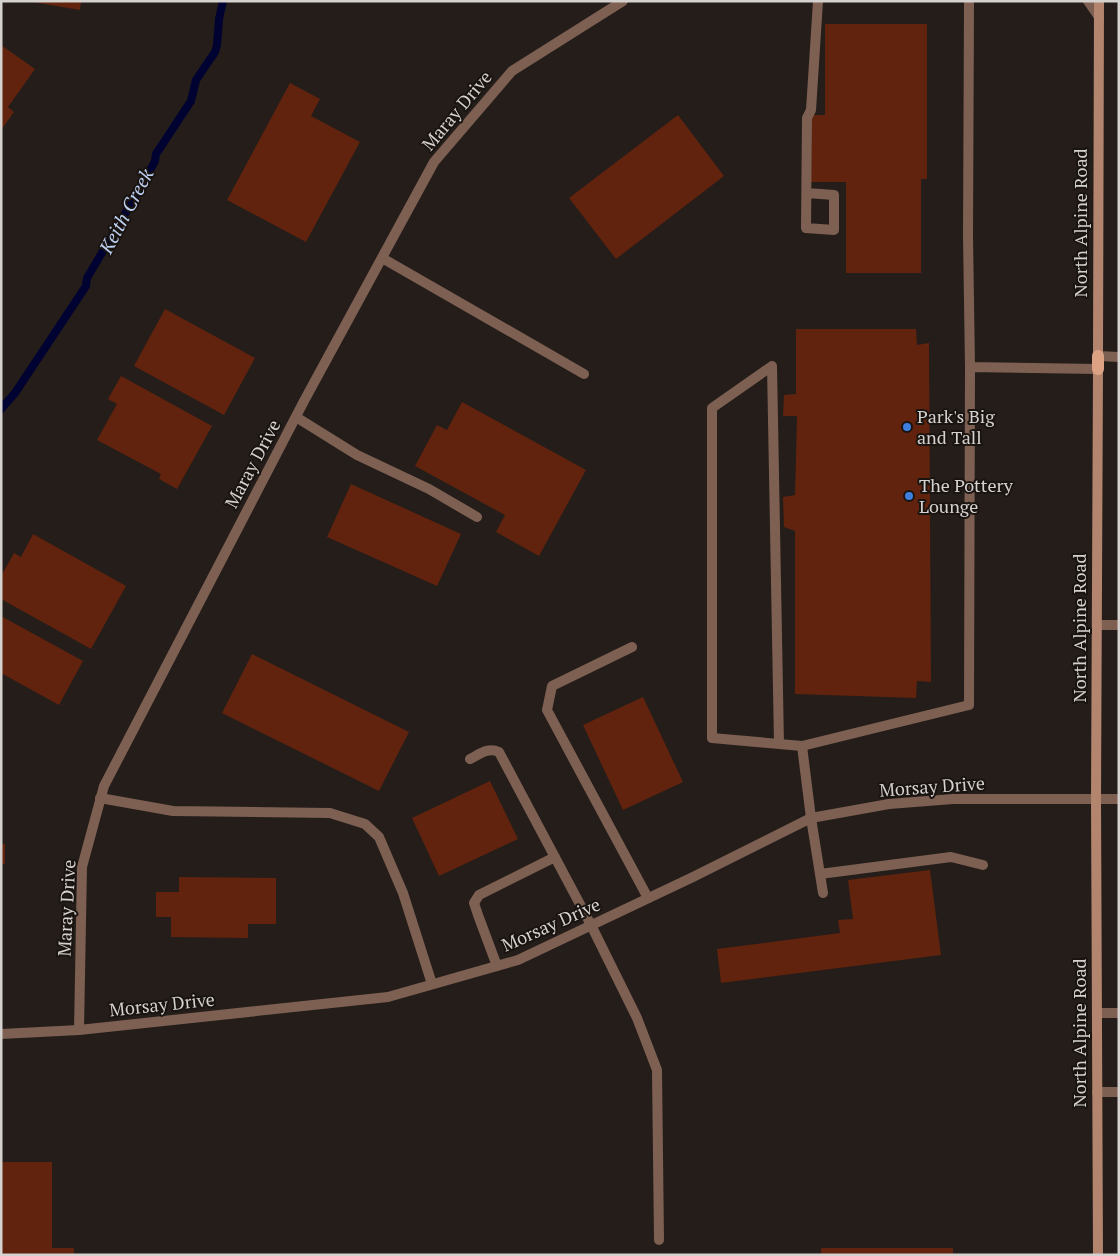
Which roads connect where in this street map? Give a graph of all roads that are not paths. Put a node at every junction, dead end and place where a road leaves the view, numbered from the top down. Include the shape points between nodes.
1 (622, 1) edge
2 (818, 1) edge
3 (969, 1) edge
4 (1088, 1) edge
5 (1099, 1) edge
6 (1099, 17) junction
7 (807, 193) junction
8 (382, 258) junction
9 (1119, 357) edge
10 (1098, 362) junction
11 (970, 367) junction
12 (584, 374) dead end
13 (296, 417) junction
14 (476, 517) dead end
15 (1097, 625) junction
16 (1119, 625) edge
17 (632, 647) dead end
18 (779, 744) junction
19 (802, 746) junction
20 (470, 759) dead end
21 (100, 798) junction
22 (1096, 799) junction
23 (1119, 799) edge
24 (811, 818) junction
25 (555, 857) junction
26 (983, 865) dead end
27 (820, 874) junction
28 (823, 893) dead end
29 (648, 898) junction
30 (591, 925) junction
31 (497, 966) junction
32 (432, 984) junction
33 (1097, 1013) junction
34 (1119, 1013) edge
35 (79, 1030) junction
36 (1, 1034) edge
37 (1097, 1092) junction
38 (1119, 1092) edge
39 (659, 1240) dead end
40 (1098, 1255) edge

1 - 8 street, Maray Drive via 512,71 434,162
2 - 7 street via 811,110 807,118
3 - 11 street
4 - 6 street
5 - 6 main road, North Alpine Road
6 - 10 main road, North Alpine Road
7 - 7 street via 806,228 834,230 834,195
8 - 12 street
8 - 13 street, Maray Drive
9 - 10 street
10 - 11 street
10 - 15 main road, North Alpine Road
11 - 19 street via 970,705
13 - 14 street via 358,455 429,489
13 - 21 street, Maray Drive
15 - 16 street
15 - 22 main road, North Alpine Road
17 - 29 street via 552,686 547,710
18 - 18 street via 712,738 712,408 772,366
18 - 19 street
19 - 24 street
20 - 25 street via 493,749 500,752
21 - 32 street via 174,811 330,813 365,824 379,837 403,893
21 - 35 street, Maray Drive via 82,867
22 - 23 street, Morsay Drive
22 - 24 street, Morsay Drive via 953,799 889,804
22 - 33 main road, North Alpine Road
24 - 27 street
24 - 29 street, Morsay Drive
25 - 30 street
25 - 31 street via 480,895 474,903
26 - 27 street via 951,857
27 - 28 street
29 - 30 street, Morsay Drive
30 - 31 street, Morsay Drive via 518,960
30 - 39 street via 637,1018 657,1070
31 - 32 street, Morsay Drive
32 - 35 street, Morsay Drive via 388,997
33 - 34 street
33 - 37 main road, North Alpine Road
35 - 36 street, Morsay Drive
37 - 38 street
37 - 40 main road, North Alpine Road

